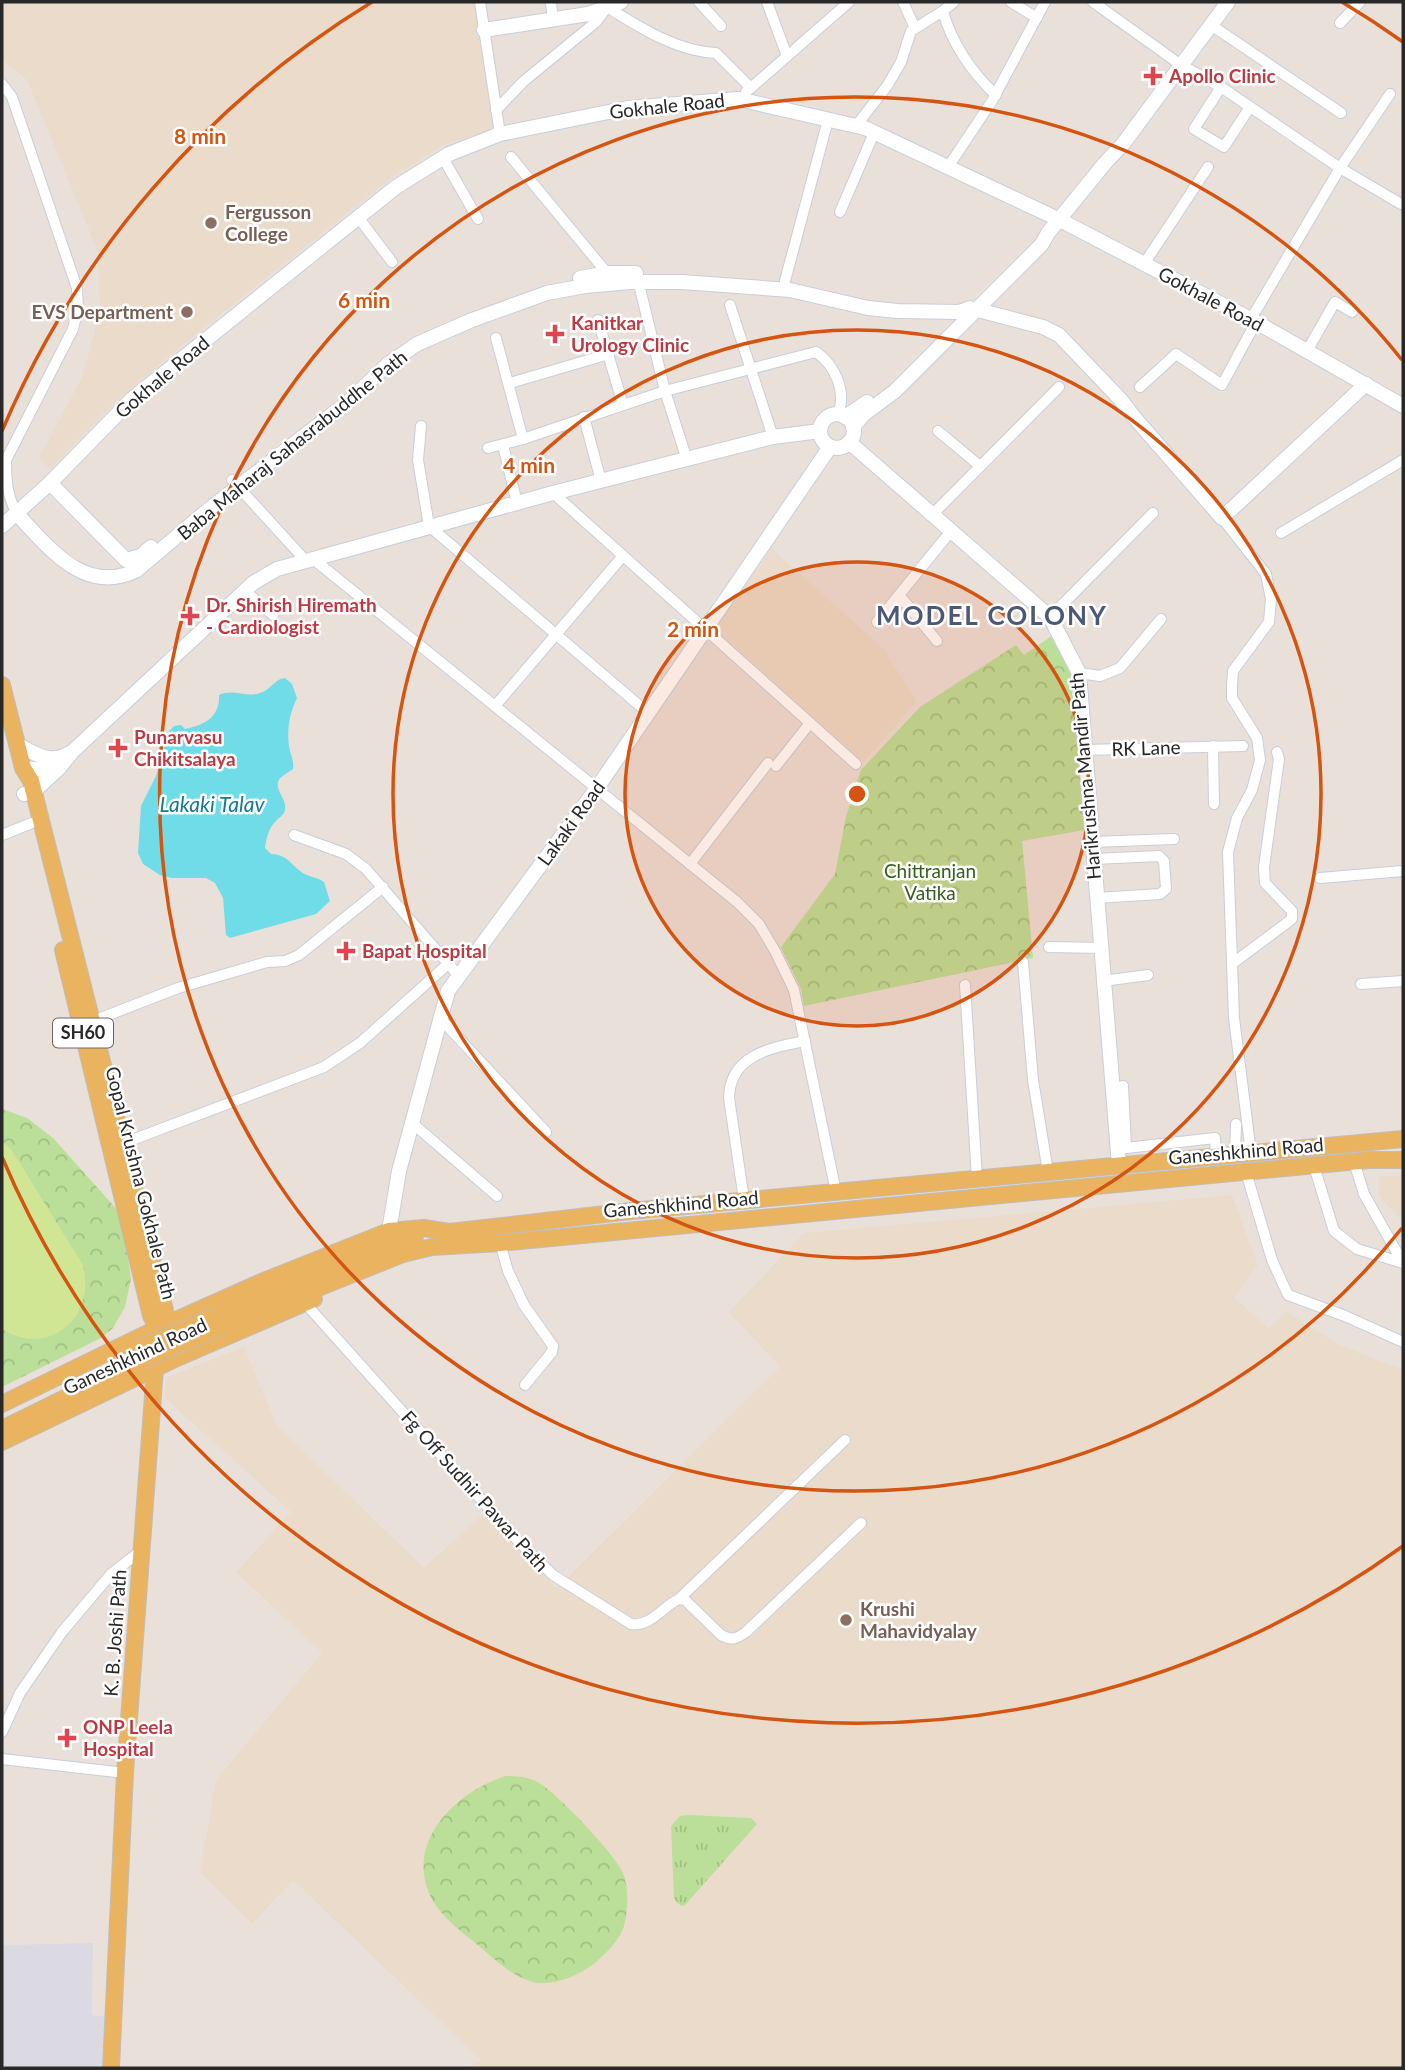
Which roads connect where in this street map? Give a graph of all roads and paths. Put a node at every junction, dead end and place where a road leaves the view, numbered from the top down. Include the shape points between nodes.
1 (480, 2) edge
2 (699, 2) edge
3 (767, 2) edge
4 (849, 2) edge
5 (903, 2) edge
6 (954, 2) edge
7 (1011, 2) edge
8 (1045, 2) edge
9 (1093, 2) edge
10 (1228, 2) edge
11 (1360, 2) edge
12 (551, 4) dead end
13 (614, 4) edge
14 (943, 11) junction
15 (1037, 18) junction
16 (554, 19) junction
17 (1340, 23) dead end
18 (1211, 25) junction
19 (721, 26) dead end
20 (915, 28) junction
21 (484, 30) junction
22 (787, 56) junction
23 (1181, 65) junction
24 (2, 84) edge
25 (1221, 87) junction
26 (751, 88) junction
27 (1390, 94) dead end
28 (996, 95) junction
29 (738, 99) junction
30 (1250, 107) junction
31 (496, 110) junction
32 (1341, 113) dead end
33 (828, 120) junction
34 (856, 126) junction
35 (874, 132) junction
36 (500, 134) junction
37 (512, 157) dead end
38 (443, 158) junction
39 (948, 167) junction
40 (1208, 167) dead end
41 (1340, 168) junction
42 (1401, 204) dead end
43 (840, 212) dead end
44 (358, 217) junction
45 (478, 219) dead end
46 (1060, 220) junction
47 (392, 262) dead end
48 (1144, 264) junction
49 (607, 273) junction
50 (637, 277) junction
51 (785, 281) junction
52 (730, 305) dead end
53 (499, 306) junction
54 (974, 309) junction
55 (1352, 312) dead end
56 (598, 320) dead end
57 (1254, 320) junction
58 (496, 338) dead end
59 (1307, 351) junction
60 (609, 354) junction
61 (751, 369) junction
62 (510, 383) junction
63 (1367, 384) junction
64 (1059, 387) dead end
65 (1140, 387) dead end
66 (665, 391) junction
67 (623, 405) junction
68 (1403, 406) edge
69 (584, 417) junction
70 (845, 419) junction
71 (421, 426) dead end
72 (820, 430) junction
73 (938, 431) dead end
74 (773, 437) junction
75 (523, 439) junction
76 (849, 443) junction
77 (503, 444) junction
78 (830, 447) junction
79 (488, 448) dead end
80 (687, 460) junction
81 (1403, 460) edge
82 (980, 466) junction
83 (601, 481) junction
84 (50, 483) junction
85 (235, 484) junction
86 (553, 494) junction
87 (517, 503) junction
88 (1153, 513) dead end
89 (17, 514) junction
90 (932, 514) junction
91 (1222, 518) junction
92 (2, 526) edge
93 (429, 526) junction
94 (951, 531) junction
95 (1282, 533) dead end
96 (622, 557) junction
97 (309, 559) junction
98 (245, 591) junction
99 (899, 595) junction
100 (273, 615) dead end
101 (1050, 617) junction
102 (1161, 619) dead end
103 (877, 622) dead end
104 (704, 629) junction
105 (556, 635) junction
106 (937, 641) dead end
107 (1079, 673) junction
108 (2, 685) edge
109 (495, 706) junction
110 (647, 712) junction
111 (2, 718) edge
112 (810, 723) junction
113 (17, 744) junction
114 (1211, 746) junction
115 (1242, 746) dead end
116 (1084, 750) junction
117 (72, 752) junction
118 (1277, 752) dead end
119 (856, 764) dead end
120 (23, 768) junction
121 (59, 768) junction
122 (597, 788) junction
123 (29, 793) junction
124 (1214, 804) dead end
125 (32, 822) junction
126 (2, 835) edge
127 (295, 835) dead end
128 (1174, 839) dead end
129 (1092, 842) junction
130 (1093, 859) junction
131 (690, 864) junction
132 (1403, 871) edge
133 (1320, 878) dead end
134 (383, 887) junction
135 (1097, 898) junction
136 (1049, 947) dead end
137 (1101, 948) junction
138 (1023, 962) dead end
139 (1233, 963) junction
140 (453, 969) junction
141 (1148, 975) dead end
142 (1104, 981) junction
143 (1403, 981) edge
144 (1361, 984) dead end
145 (965, 985) dead end
146 (439, 1017) junction
147 (93, 1021) junction
148 (805, 1041) junction
149 (1112, 1089) junction
150 (411, 1122) junction
151 (1236, 1124) dead end
152 (546, 1132) dead end
153 (1403, 1139) edge
154 (1367, 1142) junction
155 (124, 1143) junction
156 (1251, 1153) junction
157 (1235, 1154) junction
158 (1216, 1156) junction
159 (1403, 1160) edge
160 (1361, 1161) junction
161 (1119, 1165) junction
162 (1314, 1166) junction
163 (1048, 1172) junction
164 (1246, 1172) junction
165 (977, 1178) junction
166 (836, 1192) junction
167 (497, 1196) dead end
168 (744, 1200) junction
169 (389, 1231) junction
170 (451, 1239) junction
171 (500, 1243) junction
172 (1403, 1263) edge
173 (305, 1303) junction
174 (219, 1321) junction
175 (158, 1328) junction
176 (1403, 1342) edge
177 (145, 1359) junction
178 (525, 1385) dead end
179 (2, 1404) edge
180 (2, 1415) edge
181 (2, 1429) edge
182 (845, 1440) dead end
183 (2, 1442) edge
184 (861, 1523) dead end
185 (142, 1550) junction
186 (679, 1599) junction
187 (2, 1732) edge
188 (2, 1759) edge
189 (125, 1773) junction
190 (111, 2068) edge

1 - 21 street
2 - 19 street
3 - 22 street
4 - 22 street
5 - 20 street
6 - 14 street
7 - 15 street
8 - 15 street
9 - 23 street
10 - 18 street
11 - 17 street
12 - 16 street
13 - 16 street
13 - 26 street via 649,33 697,52 716,54
13 - 31 street via 524,80
14 - 20 street
14 - 28 street via 961,52
15 - 28 street
16 - 21 street
18 - 23 street
18 - 32 street
20 - 34 street via 887,86
21 - 31 street
22 - 26 street
23 - 25 street
23 - 46 street
24 - 89 street via 17,110 77,288 78,308 73,329 6,460 9,500
25 - 30 street
25 - 30 street via 1194,129 1224,147
26 - 29 street
27 - 41 street
28 - 39 street
29 - 33 street, Gokhale Road
29 - 36 street, Gokhale Road via 628,108
30 - 41 street
31 - 36 street
33 - 34 street, Gokhale Road
33 - 51 street
34 - 35 street, Gokhale Road
35 - 39 street, Gokhale Road
35 - 43 street
36 - 38 street, Gokhale Road
37 - 49 street
38 - 44 street, Gokhale Road
38 - 45 street
39 - 46 street, Gokhale Road
40 - 48 street
41 - 42 street
41 - 57 street
44 - 47 street
44 - 84 street, Gokhale Road via 132,399
46 - 48 street, Gokhale Road
46 - 54 street
48 - 57 street, Gokhale Road
49 - 50 street, Baba Maharaj Sahasrabuddhe Path
49 - 53 street, Baba Maharaj Sahasrabuddhe Path via 545,285
50 - 51 street, Baba Maharaj Sahasrabuddhe Path
50 - 53 street, Baba Maharaj Sahasrabuddhe Path
50 - 54 street, Baba Maharaj Sahasrabuddhe Path via 790,290 897,311
50 - 66 street
51 - 54 street, Baba Maharaj Sahasrabuddhe Path via 870,300 963,304
52 - 61 street
53 - 85 street, Baba Maharaj Sahasrabuddhe Path via 418,344 388,364 348,401
54 - 70 street
54 - 91 street via 1059,335
55 - 59 street via 1335,302
56 - 60 street
57 - 59 street, Gokhale Road
57 - 65 street via 1222,385 1176,354
58 - 62 street
59 - 63 street, Gokhale Road
60 - 62 street
60 - 67 street
61 - 66 street
61 - 70 street via 816,352 834,371
61 - 74 street
62 - 75 street
63 - 68 street, Gokhale Road
63 - 91 street
64 - 82 street
66 - 67 street
66 - 80 street
67 - 69 street
69 - 75 street
69 - 83 street
70 - 72 street via 825,419
70 - 76 street via 853,435
71 - 93 street via 418,460
72 - 74 street
72 - 78 street
73 - 82 street
74 - 80 street
75 - 77 street
76 - 78 street
76 - 90 street, Harikrushna Mandir Path
77 - 79 street
77 - 87 street
78 - 104 street, Lakaki Road
80 - 83 street
81 - 95 street
82 - 90 street
83 - 86 street
84 - 85 street, Baba Maharaj Sahasrabuddhe Path via 126,560 141,556
84 - 89 street, Gokhale Road
85 - 89 street, Baba Maharaj Sahasrabuddhe Path via 137,570 108,579 64,562
85 - 97 street
86 - 87 street
86 - 96 street
87 - 93 street
88 - 101 street
89 - 92 street, Gokhale Road
90 - 94 street, Harikrushna Mandir Path
91 - 139 street via 1266,575 1271,599 1269,622 1233,671 1232,698 1258,737 1260,760 1228,852
93 - 97 street
93 - 105 street
94 - 99 street
94 - 101 street, Harikrushna Mandir Path
96 - 104 street
96 - 105 street
97 - 98 street via 277,569
97 - 109 street
98 - 100 street
98 - 117 street
99 - 103 street
99 - 106 street
101 - 107 street, Harikrushna Mandir Path
102 - 107 street via 1119,669 1100,676
104 - 110 street, Lakaki Road
104 - 112 street
105 - 109 street
105 - 110 street
107 - 116 street, Harikrushna Mandir Path
108 - 113 main road, Gopal Krushna Gokhale Path / SH60
109 - 122 street
110 - 122 street, Lakaki Road
111 - 120 main road, Gopal Krushna Gokhale Path / SH60 via 15,765
112 - 119 street
112 - 131 street
113 - 117 street via 48,759
113 - 120 main road, Gopal Krushna Gokhale Path / SH60
114 - 115 street, RK Lane
114 - 116 street, RK Lane
114 - 124 street
116 - 129 street, Harikrushna Mandir Path
117 - 121 street
118 - 139 street via 1265,883 1292,911 1292,919
120 - 121 street
120 - 123 main road, Gopal Krushna Gokhale Path / SH60
121 - 123 street
122 - 131 street
122 - 140 street, Lakaki Road
123 - 125 main road, Gopal Krushna Gokhale Path / SH60
123 - 147 main road, Gopal Krushna Gokhale Path / SH60
125 - 126 street
125 - 175 main road, Gopal Krushna Gokhale Path / SH60 via 151,1316
127 - 134 street via 346,854
128 - 129 street
129 - 130 street, Harikrushna Mandir Path
130 - 135 street, Harikrushna Mandir Path
130 - 135 street via 1159,856 1164,861 1166,889 1160,894
131 - 148 street via 759,924 794,990
132 - 133 street
134 - 140 street
134 - 147 street via 299,955 178,988
135 - 137 street, Harikrushna Mandir Path
136 - 137 street
137 - 142 street, Harikrushna Mandir Path
138 - 163 street via 1033,1080
139 - 156 street via 1234,1018
140 - 146 street, Lakaki Road
140 - 155 street via 324,1067
141 - 142 street
142 - 149 street, Harikrushna Mandir Path
143 - 144 street
145 - 165 street
146 - 150 street, Lakaki Road
146 - 152 street
147 - 155 main road, Gopal Krushna Gokhale Path / SH60
148 - 166 street
148 - 168 street via 767,1050 740,1065 729,1083
149 - 158 street via 1123,1086 1126,1147 1215,1138
149 - 161 street, Harikrushna Mandir Path
150 - 167 street
150 - 169 street, Lakaki Road
151 - 157 street
153 - 154 main road, Ganeshkhind Road
154 - 156 main road, Ganeshkhind Road
154 - 160 main road
155 - 175 main road, Gopal Krushna Gokhale Path / SH60 via 165,1310
156 - 157 main road, Ganeshkhind Road
157 - 158 main road, Ganeshkhind Road
158 - 161 main road, Ganeshkhind Road
159 - 160 main road, Ganeshkhind Road
160 - 162 main road, Ganeshkhind Road
160 - 172 street via 1364,1194
161 - 163 main road, Ganeshkhind Road
162 - 164 main road, Ganeshkhind Road
162 - 172 street via 1334,1231 1357,1249
163 - 165 main road, Ganeshkhind Road
164 - 171 main road, Ganeshkhind Road
164 - 176 street via 1272,1260 1288,1294
165 - 166 main road, Ganeshkhind Road
166 - 168 main road, Ganeshkhind Road
168 - 170 main road, Ganeshkhind Road via 496,1225
169 - 170 main road, Ganeshkhind Road via 424,1228
169 - 174 main road, Ganeshkhind Road via 266,1280
170 - 171 main road, Ganeshkhind Road
170 - 173 main road, Ganeshkhind Road
170 - 174 main road via 400,1240
171 - 178 street via 524,1306 553,1346
173 - 174 main road, Ganeshkhind Road
173 - 186 street, Fg Off Sudhir Pawar Path via 553,1575 631,1624 647,1622
174 - 175 main road, Ganeshkhind Road
174 - 177 main road, bridge
174 - 177 main road, Ganeshkhind Road
175 - 177 main road, K. B. Joshi Path
175 - 179 main road, Ganeshkhind Road
177 - 180 main road
177 - 181 main road
177 - 183 main road, Ganeshkhind Road
177 - 185 main road, K. B. Joshi Path
182 - 186 street, Fg Off Sudhir Pawar Path
184 - 186 street via 736,1639 722,1635
185 - 187 street via 111,1574 62,1632 20,1693
185 - 189 main road, K. B. Joshi Path
188 - 189 street
189 - 190 main road, K. B. Joshi Path

